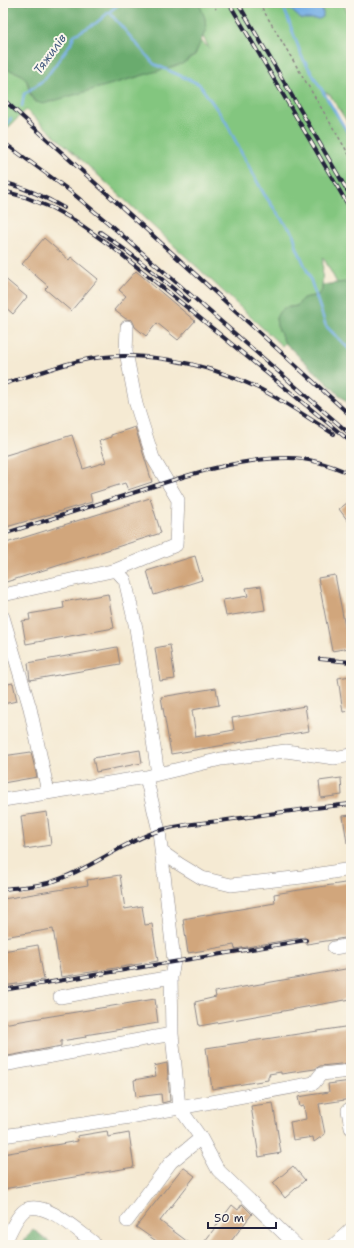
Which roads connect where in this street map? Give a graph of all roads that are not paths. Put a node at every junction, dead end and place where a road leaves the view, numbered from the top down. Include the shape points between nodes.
1 (127, 327) dead end
2 (116, 570) junction
3 (3, 595) edge
4 (3, 617) edge
5 (351, 755) edge
6 (152, 776) junction
7 (48, 792) junction
8 (3, 800) edge
9 (162, 852) junction
10 (351, 869) edge
11 (351, 946) edge
12 (334, 948) dead end
13 (171, 977) junction
14 (60, 997) dead end
15 (172, 1034) junction
16 (3, 1064) edge
17 (351, 1071) edge
18 (179, 1107) junction
19 (348, 1110) dead end
20 (351, 1128) edge
21 (3, 1136) edge
22 (201, 1138) junction
23 (127, 1221) dead end
24 (351, 1229) edge
25 (93, 1242) dead end
26 (4, 1245) edge
27 (296, 1245) edge
28 (334, 1245) edge

1 - 2 street via 126,352 136,404 153,458 178,500 176,545
2 - 3 street
2 - 6 street via 125,580 136,628
4 - 7 street via 30,708
5 - 6 street via 334,758 286,751 221,759
6 - 7 street
6 - 9 street
7 - 8 street
9 - 10 street via 202,878 231,885
9 - 13 street via 174,961
11 - 12 street
13 - 14 street
13 - 15 street
15 - 16 street
15 - 18 street
17 - 18 street via 321,1074 314,1083
18 - 21 street
18 - 22 street
19 - 20 street
22 - 23 street via 171,1162
22 - 27 street via 218,1170
24 - 28 street
25 - 26 street via 53,1213 40,1208 25,1210 21,1214

